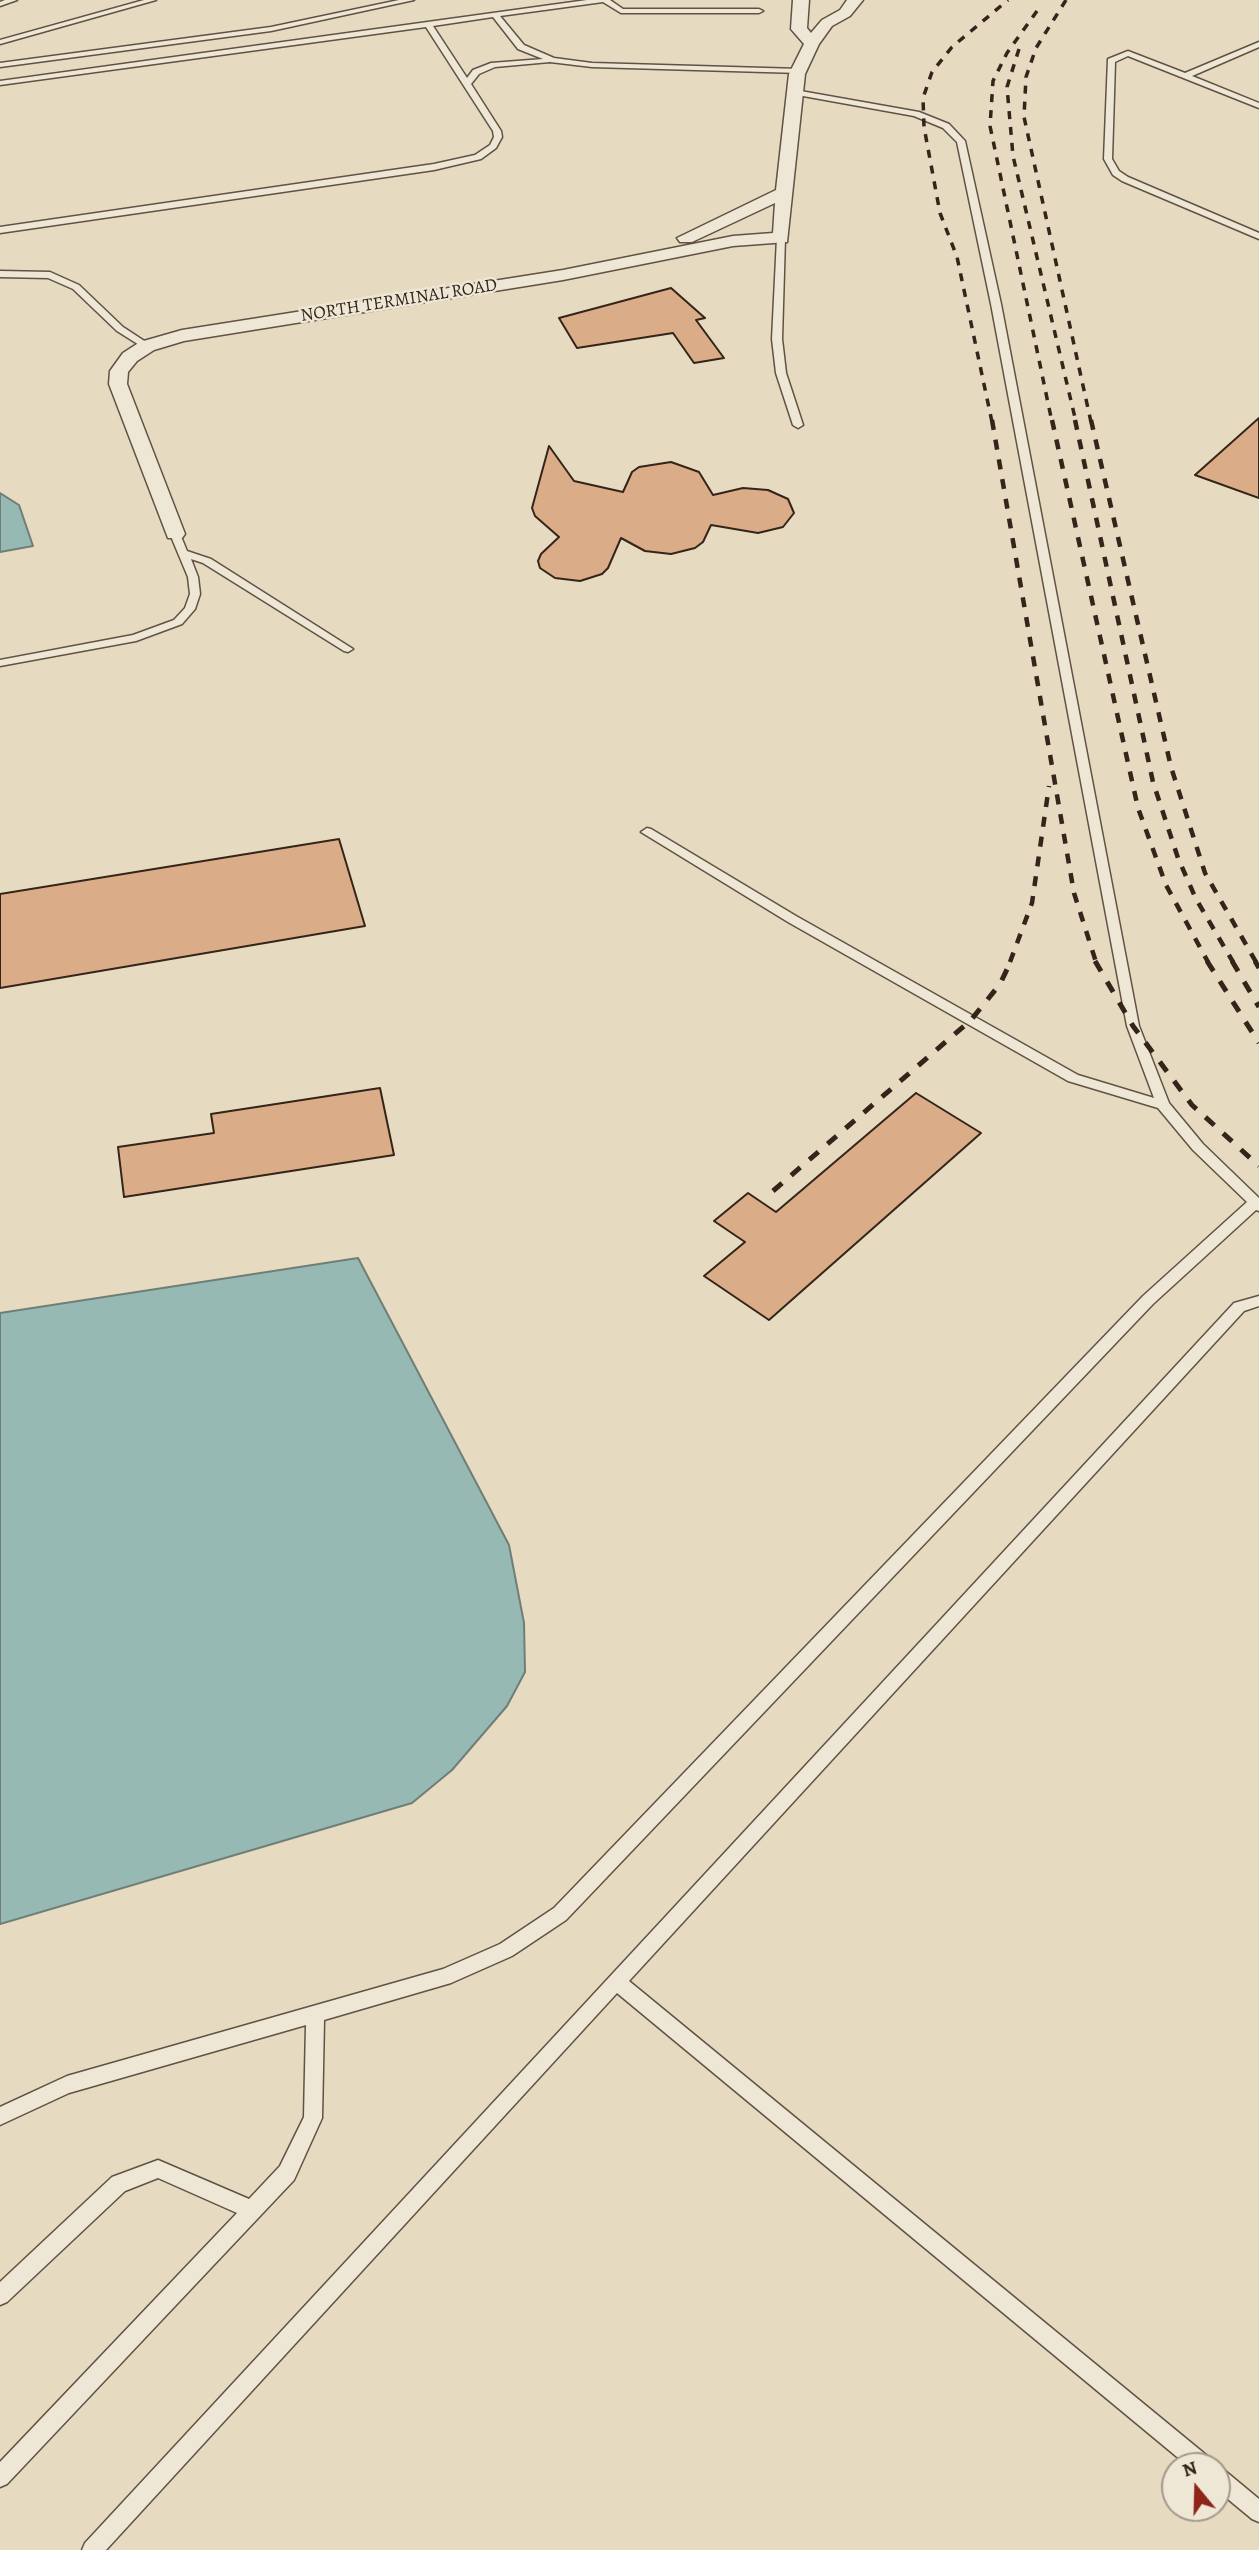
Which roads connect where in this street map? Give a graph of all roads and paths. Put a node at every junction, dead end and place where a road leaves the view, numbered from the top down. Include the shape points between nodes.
1 (13, 0) edge
2 (152, 0) edge
3 (410, 0) edge
4 (604, 0) edge
5 (801, 0) edge
6 (831, 0) edge
7 (855, 0) edge
8 (0, 4) edge
9 (759, 11) dead end
10 (495, 15) junction
11 (827, 23) junction
12 (428, 24) junction
13 (0, 42) edge
14 (812, 43) junction
15 (1259, 44) edge
16 (552, 60) junction
17 (0, 65) edge
18 (800, 71) junction
19 (1185, 76) junction
20 (0, 83) edge
21 (466, 85) junction
22 (795, 92) junction
23 (1259, 106) edge
24 (785, 192) junction
25 (0, 230) edge
26 (1259, 236) edge
27 (781, 238) junction
28 (652, 255) junction
29 (0, 274) edge
30 (147, 346) junction
31 (798, 425) dead end
32 (175, 534) joint
33 (184, 554) junction
34 (348, 649) dead end
35 (0, 663) edge
36 (647, 832) dead end
37 (1163, 1105) junction
38 (1257, 1204) edge
39 (1259, 1301) edge
40 (617, 1981) junction
41 (315, 2016) junction
42 (0, 2116) edge
43 (252, 2210) junction
44 (0, 2295) edge
45 (1187, 2452) edge
46 (0, 2477) edge
47 (1231, 2489) edge
48 (1259, 2512) edge
49 (92, 2550) edge

1 - 8 lane
2 - 13 lane
3 - 17 lane via 271,29
4 - 9 lane via 621,11
4 - 10 lane
5 - 14 street via 799,29
6 - 11 street via 824,10
7 - 11 street via 845,13
10 - 12 lane
10 - 16 lane via 521,47
11 - 14 street
12 - 20 lane
12 - 21 lane
14 - 18 street
15 - 19 lane
16 - 18 lane
16 - 21 lane via 494,65 476,72
18 - 22 street
19 - 23 lane
19 - 26 lane via 1128,53 1111,61 1111,167 1125,179
21 - 25 lane via 498,131 493,146 478,157
22 - 24 street
22 - 37 lane via 926,117 954,131 961,141 1133,1026
24 - 27 street
24 - 28 street, NORTH TERMINAL ROAD
27 - 28 street, NORTH TERMINAL ROAD
27 - 31 lane via 777,339 781,373
28 - 30 street, NORTH TERMINAL ROAD via 562,275 183,336
29 - 30 lane via 50,275 76,286 120,329
30 - 32 street, NORTH TERMINAL ROAD via 119,371 118,384
32 - 33 lane
33 - 34 lane via 207,562
33 - 35 lane via 195,594 190,609 178,622 136,638
36 - 37 lane via 1073,1078
37 - 38 lane via 1198,1147
38 - 41 lane via 1148,1300 560,1914 506,1950 445,1977
39 - 40 lane via 1239,1307
40 - 45 lane
40 - 49 lane
41 - 42 lane via 67,2085
41 - 43 lane via 313,2118 287,2173
43 - 44 lane via 158,2169 119,2184
43 - 46 lane
47 - 48 lane

